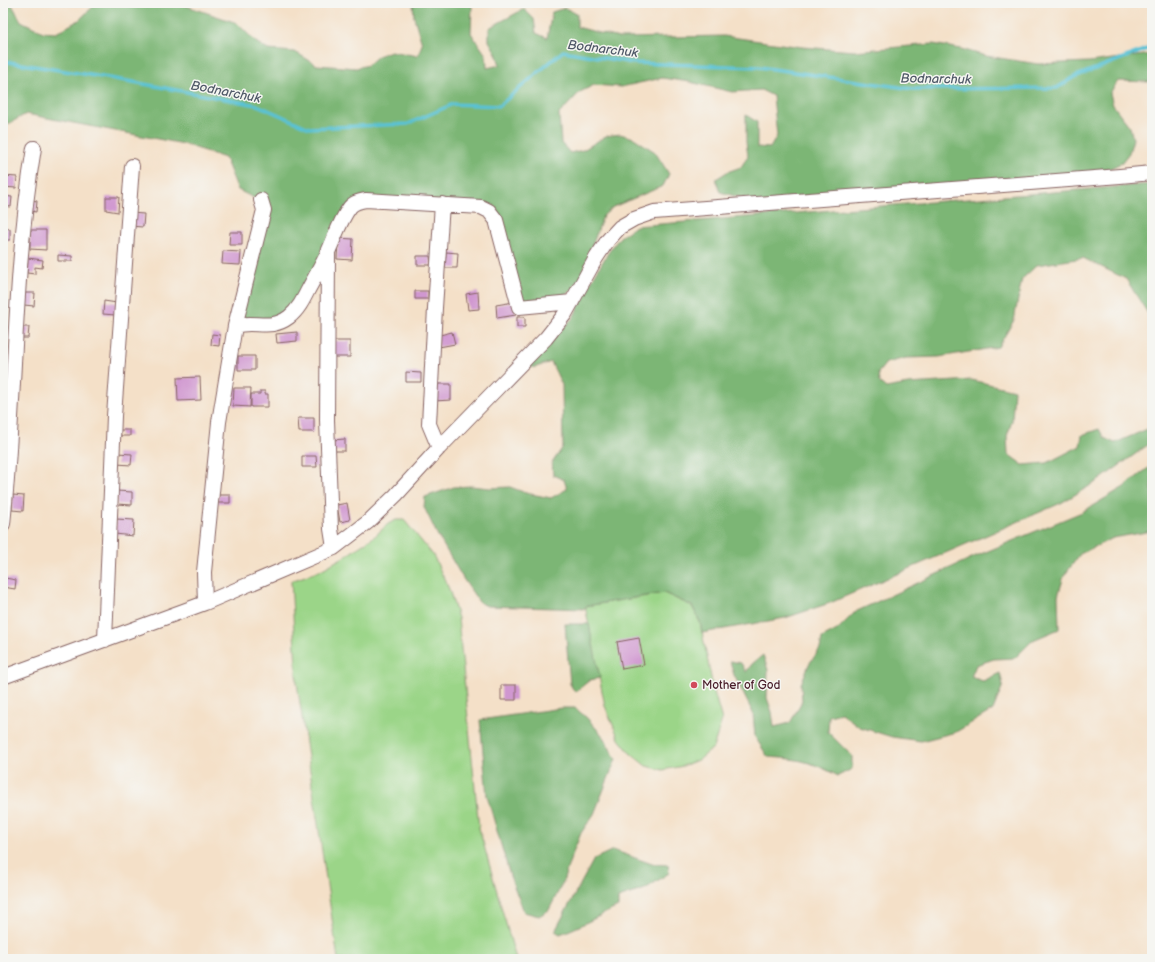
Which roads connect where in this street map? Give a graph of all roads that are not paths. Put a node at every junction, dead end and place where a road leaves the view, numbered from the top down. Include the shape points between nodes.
1 (34, 148) dead end
2 (132, 166) dead end
3 (1152, 173) edge
4 (261, 200) dead end
5 (442, 204) junction
6 (328, 252) junction
7 (572, 302) junction
8 (235, 326) junction
9 (439, 448) junction
10 (3, 524) edge
11 (334, 548) junction
12 (205, 603) junction
13 (105, 640) junction
14 (3, 677) edge

1 - 10 street via 22,245
2 - 13 street via 114,416
3 - 7 street via 654,212 620,227 608,240
4 - 8 street via 264,210
5 - 6 street via 366,200 356,202 350,206
5 - 7 street via 481,207 489,211 496,220 519,307
5 - 9 street via 429,424
6 - 8 street via 300,305 290,316 270,326
6 - 11 street via 327,420
7 - 9 street via 546,338
8 - 12 street via 219,422 204,572
9 - 11 street via 368,522
11 - 12 street
12 - 13 street
13 - 14 street

